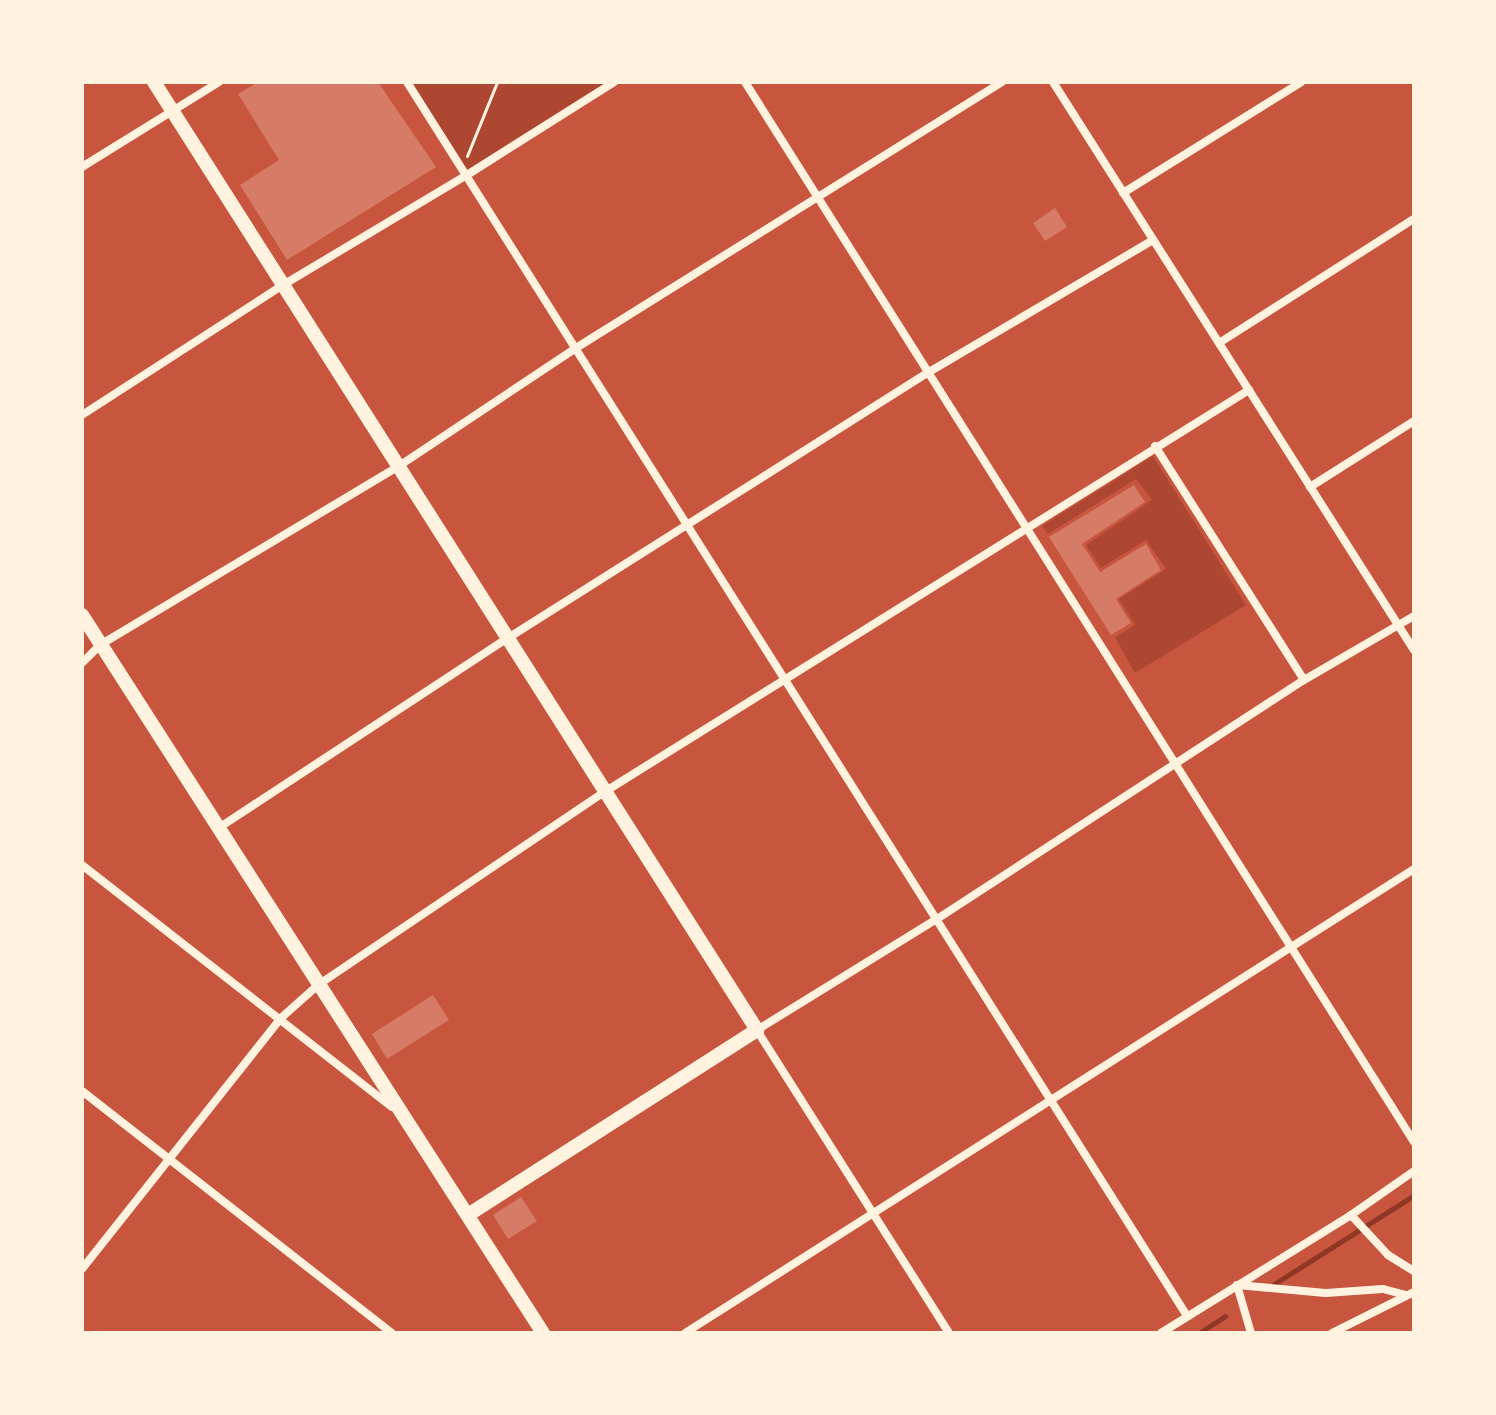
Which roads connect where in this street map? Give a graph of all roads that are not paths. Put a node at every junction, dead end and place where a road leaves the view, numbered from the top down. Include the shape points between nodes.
1 (154, 82) edge
2 (219, 82) edge
3 (407, 82) edge
4 (614, 82) edge
5 (745, 82) edge
6 (1002, 82) edge
7 (1053, 82) edge
8 (1301, 82) edge
9 (172, 110) junction
10 (82, 167) edge
11 (465, 171) junction
12 (1123, 193) junction
13 (818, 198) junction
14 (1414, 219) edge
15 (1153, 240) junction
16 (283, 285) junction
17 (1219, 343) junction
18 (576, 348) junction
19 (929, 372) junction
20 (1249, 390) junction
21 (82, 415) edge
22 (1414, 421) edge
23 (1155, 446) junction
24 (399, 466) junction
25 (1310, 487) junction
26 (688, 524) junction
27 (1023, 528) junction
28 (1414, 616) edge
29 (83, 617) edge
30 (1398, 625) junction
31 (508, 638) junction
32 (100, 645) junction
33 (1414, 650) edge
34 (82, 663) edge
35 (785, 678) junction
36 (1304, 680) junction
37 (1175, 762) junction
38 (606, 791) junction
39 (217, 829) junction
40 (82, 865) edge
41 (1414, 869) edge
42 (937, 919) junction
43 (1291, 946) junction
44 (318, 985) junction
45 (281, 1018) junction
46 (757, 1030) junction
47 (82, 1091) edge
48 (1052, 1102) junction
49 (406, 1117) junction
50 (1414, 1142) edge
51 (168, 1156) junction
52 (1414, 1171) edge
53 (873, 1213) junction
54 (468, 1215) junction
55 (1351, 1215) junction
56 (82, 1269) edge
57 (1414, 1271) edge
58 (1237, 1285) junction
59 (1410, 1294) edge
60 (1187, 1316) junction
61 (392, 1333) edge
62 (543, 1333) edge
63 (685, 1333) edge
64 (949, 1333) edge
65 (1161, 1333) edge
66 (1251, 1333) edge
67 (1332, 1333) edge

1 - 9 main road
2 - 9 street
3 - 11 street
4 - 11 street
5 - 13 street
6 - 13 street
7 - 12 street
8 - 12 street
9 - 10 street
9 - 16 main road
11 - 16 street
11 - 18 street
12 - 15 street
13 - 18 street
13 - 19 street
14 - 17 street
15 - 17 street
15 - 19 street
16 - 21 street
16 - 24 main road
17 - 20 street
18 - 24 street
18 - 26 street
19 - 26 street
19 - 27 street
20 - 23 street
20 - 25 street
22 - 25 street
23 - 27 street
23 - 36 street
24 - 31 main road
24 - 32 street
25 - 30 street
26 - 31 street
26 - 35 street
27 - 35 street
27 - 37 street
28 - 30 street
29 - 32 main road
30 - 33 street
30 - 36 street
31 - 38 main road
31 - 39 street
32 - 34 street
32 - 39 main road
35 - 38 street
35 - 42 street
36 - 37 street
37 - 42 street
37 - 43 street
38 - 44 street
38 - 46 main road
39 - 44 main road
40 - 45 street
41 - 43 street
42 - 46 street
42 - 48 street
43 - 48 street
43 - 50 street
44 - 45 street
44 - 49 main road
45 - 49 street
45 - 51 street
46 - 53 street
46 - 54 main road
47 - 51 street
48 - 53 street
48 - 60 street
49 - 54 main road
51 - 56 street
51 - 61 street
52 - 55 street
53 - 63 street
53 - 64 street
54 - 62 main road
55 - 57 street via 1388,1255
55 - 58 street
58 - 59 street
58 - 60 street
58 - 66 street
59 - 67 street
60 - 65 street

